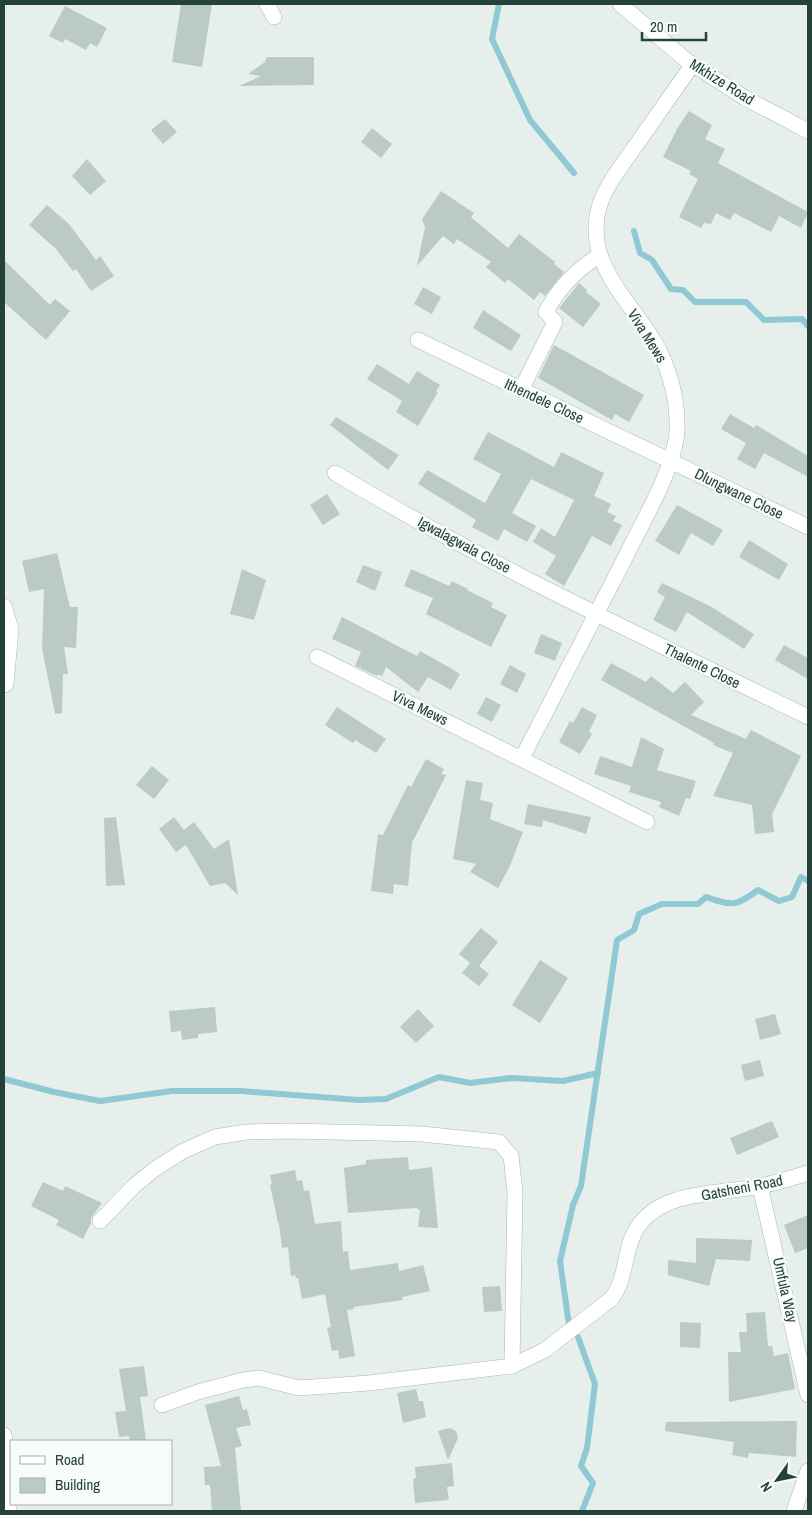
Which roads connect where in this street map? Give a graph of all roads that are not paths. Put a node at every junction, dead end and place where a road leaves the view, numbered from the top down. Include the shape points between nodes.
1 (266, 4) edge
2 (620, 4) edge
3 (274, 17) dead end
4 (693, 64) junction
5 (808, 131) edge
6 (600, 254) junction
7 (418, 340) dead end
8 (521, 390) junction
9 (671, 461) junction
10 (335, 473) dead end
11 (808, 527) edge
12 (4, 606) edge
13 (596, 615) junction
14 (317, 657) dead end
15 (4, 685) edge
16 (808, 717) edge
17 (522, 758) junction
18 (647, 822) dead end
19 (808, 1173) edge
20 (760, 1186) junction
21 (100, 1221) dead end
22 (803, 1341) edge
23 (512, 1366) junction
24 (808, 1394) edge
25 (162, 1405) dead end
26 (4, 1435) edge
27 (808, 1471) edge
28 (9, 1511) edge
29 (794, 1511) edge

1 - 3 street
2 - 4 street, Mkhize Road
4 - 5 street, Mkhize Road via 745,98
4 - 6 street, Viva Mews via 614,176 601,202 596,221 596,242
6 - 8 street via 579,268 555,294 546,312 556,322
6 - 9 street, Viva Mews via 605,269 658,348 670,374 677,430
7 - 8 street, Ithendele Close
8 - 9 street, Ithendele Close
9 - 11 street, Dlungwane Close
9 - 13 street, Viva Mews
10 - 13 street, Igwalagwala Close via 382,502
12 - 15 street via 11,637
13 - 16 street, Thalente Close
13 - 17 street, Viva Mews
14 - 17 street, Viva Mews
17 - 18 street, Viva Mews
19 - 20 street, Gatsheni Road
20 - 22 street, Umfula Way
20 - 23 street, Gatsheni Road via 676,1200 652,1211 634,1232 619,1290 612,1299 545,1350
21 - 23 street via 155,1169 214,1137 290,1131 422,1134 499,1142 511,1156 515,1192
22 - 24 street, Umfula Way
23 - 25 street, Gatsheni Road via 299,1388 259,1378 198,1392
26 - 28 street via 10,1470 6,1496
27 - 29 street

